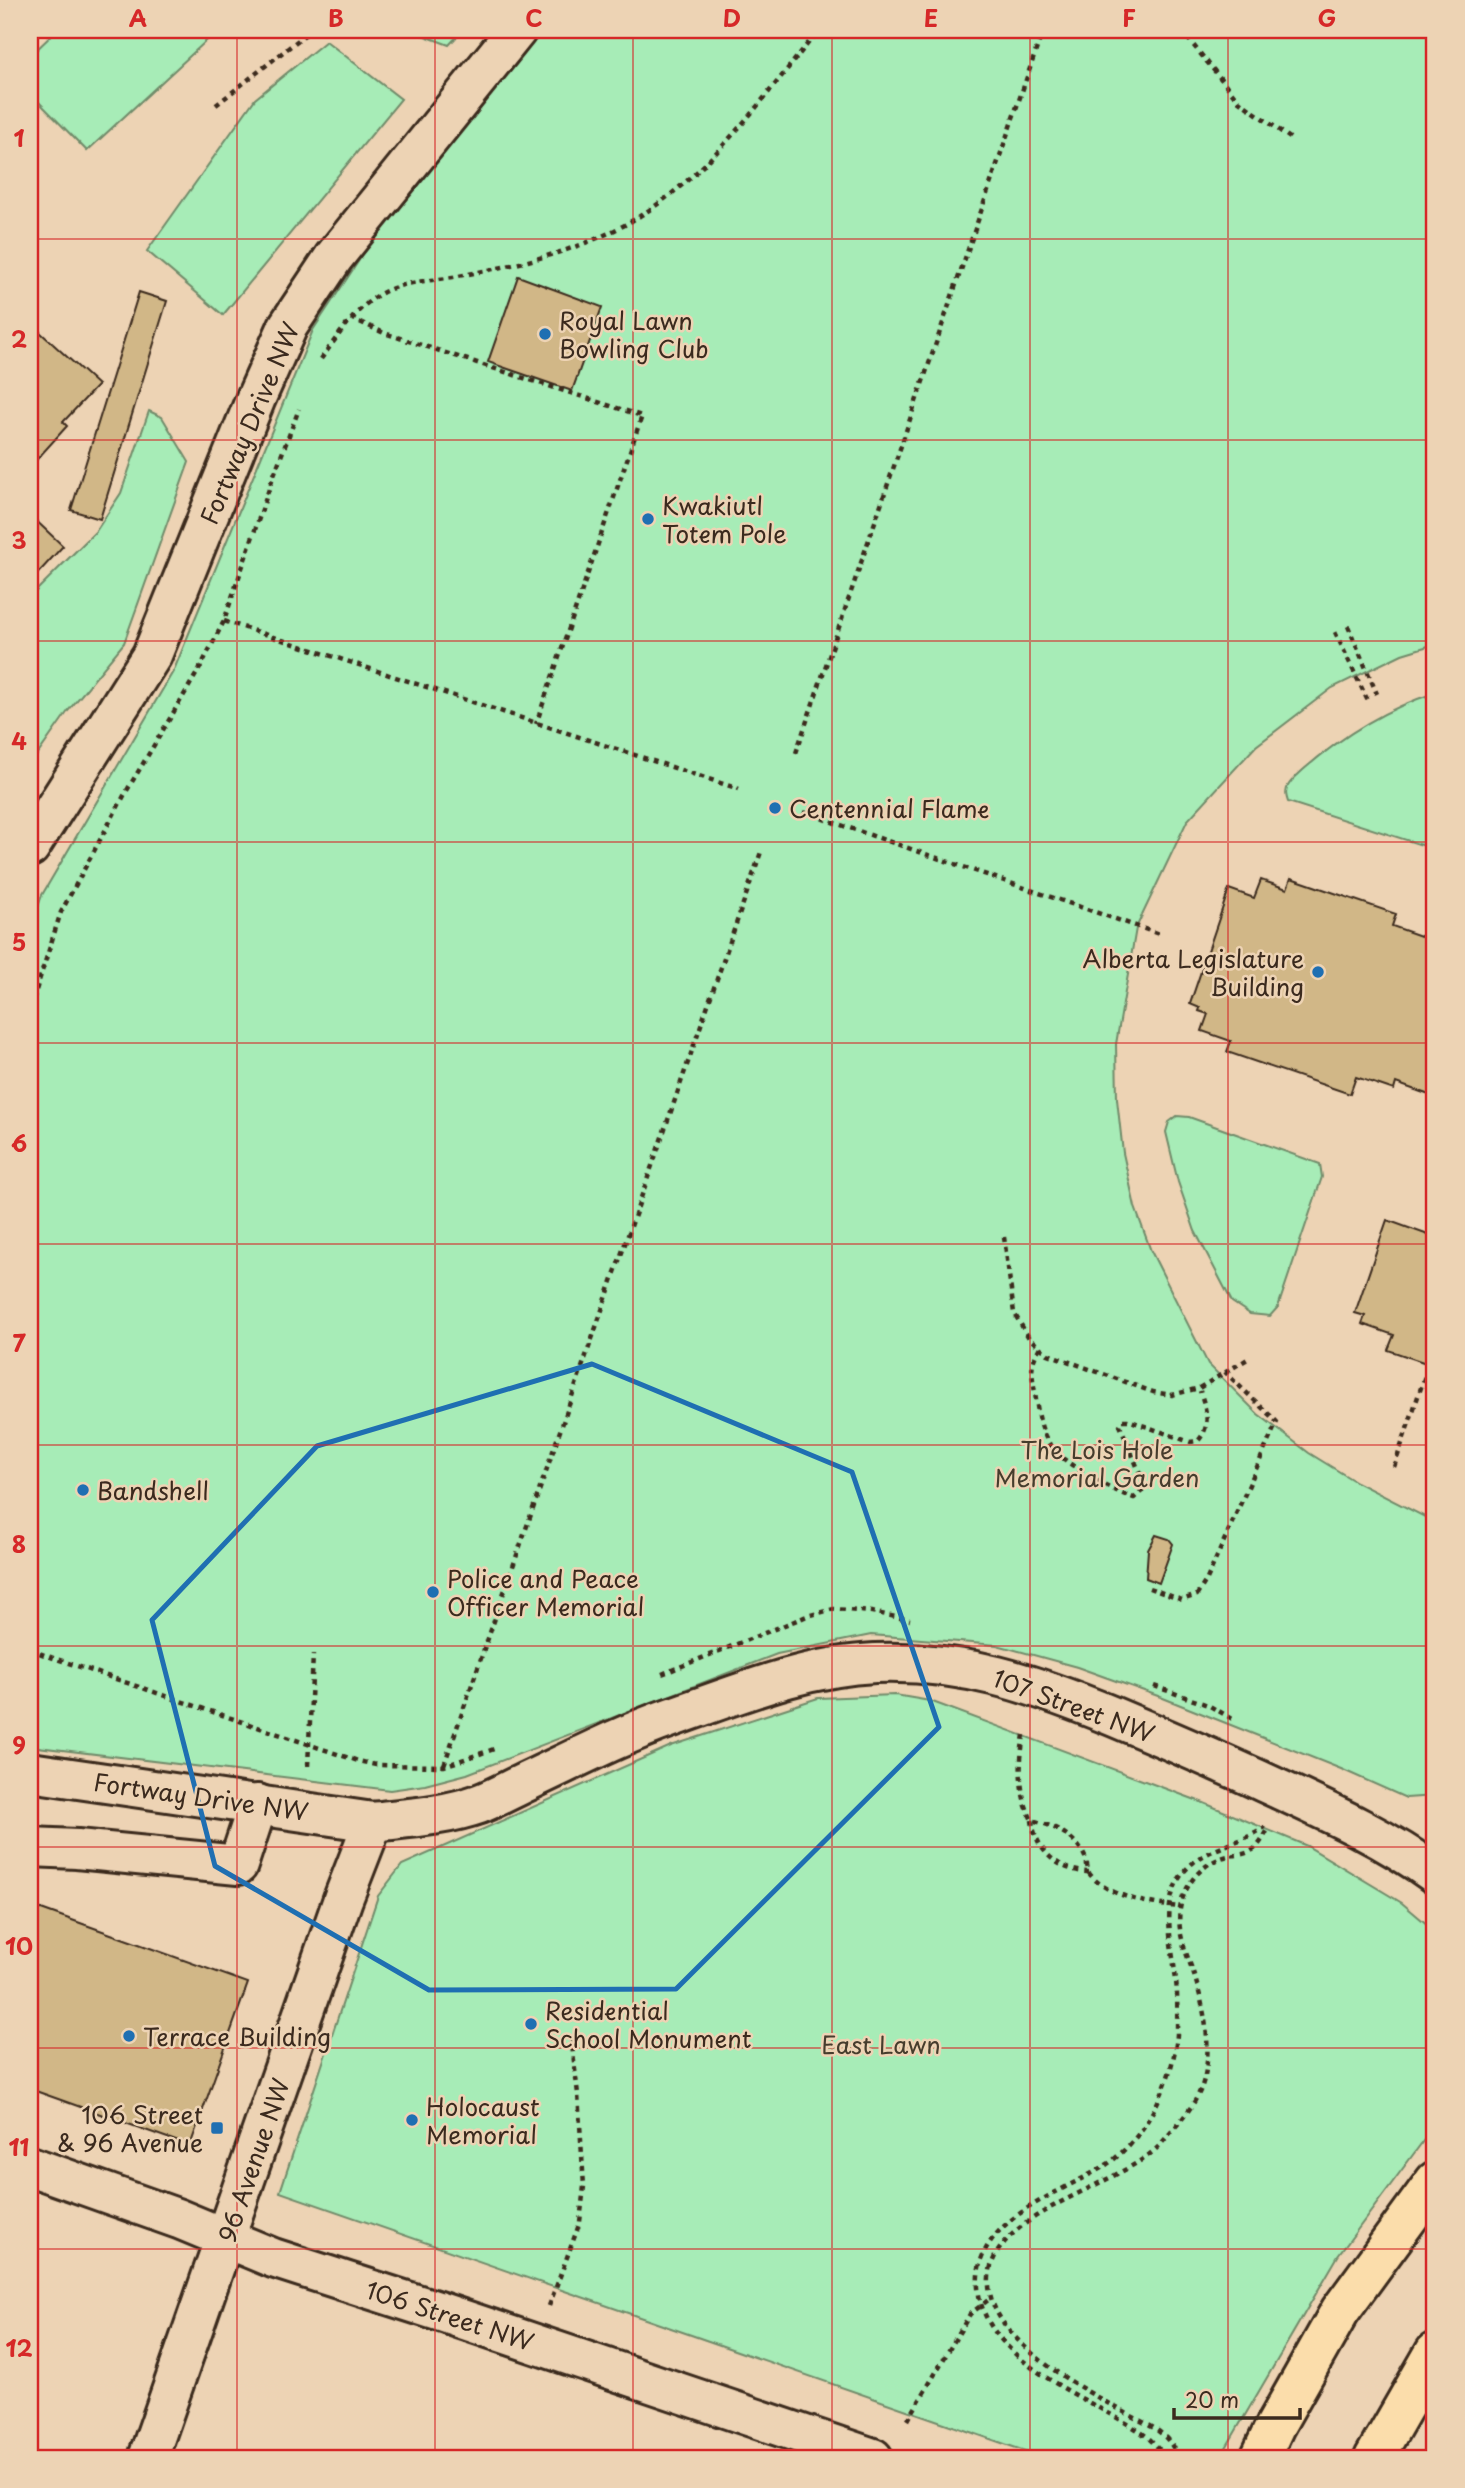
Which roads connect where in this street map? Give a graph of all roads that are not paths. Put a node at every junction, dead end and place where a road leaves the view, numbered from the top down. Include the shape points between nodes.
1 (517, 30) edge
2 (30, 847) edge
3 (30, 1772) edge
4 (258, 1804) junction
5 (373, 1822) junction
6 (30, 1847) edge
7 (1435, 1874) edge
8 (30, 2166) edge
9 (1435, 2181) edge
10 (225, 2237) junction
11 (1435, 2352) edge
12 (148, 2458) edge
13 (873, 2458) edge
14 (1260, 2458) edge
15 (1374, 2458) edge

1 - 2 street, Fortway Drive NW via 334,257 288,326 152,655
3 - 4 street, Fortway Drive NW
4 - 5 street, Fortway Drive NW
4 - 6 street via 238,1865
5 - 7 street, 107 Street NW via 424,1817 479,1804 627,1733 779,1680 826,1669 921,1663 1014,1679 1185,1746 1348,1822
5 - 10 street, 96 Avenue NW
8 - 10 street, 106 Street NW
9 - 14 main road via 1340,2311
10 - 12 street, 96 Avenue NW
10 - 13 street, 106 Street NW via 273,2258
11 - 15 main road

